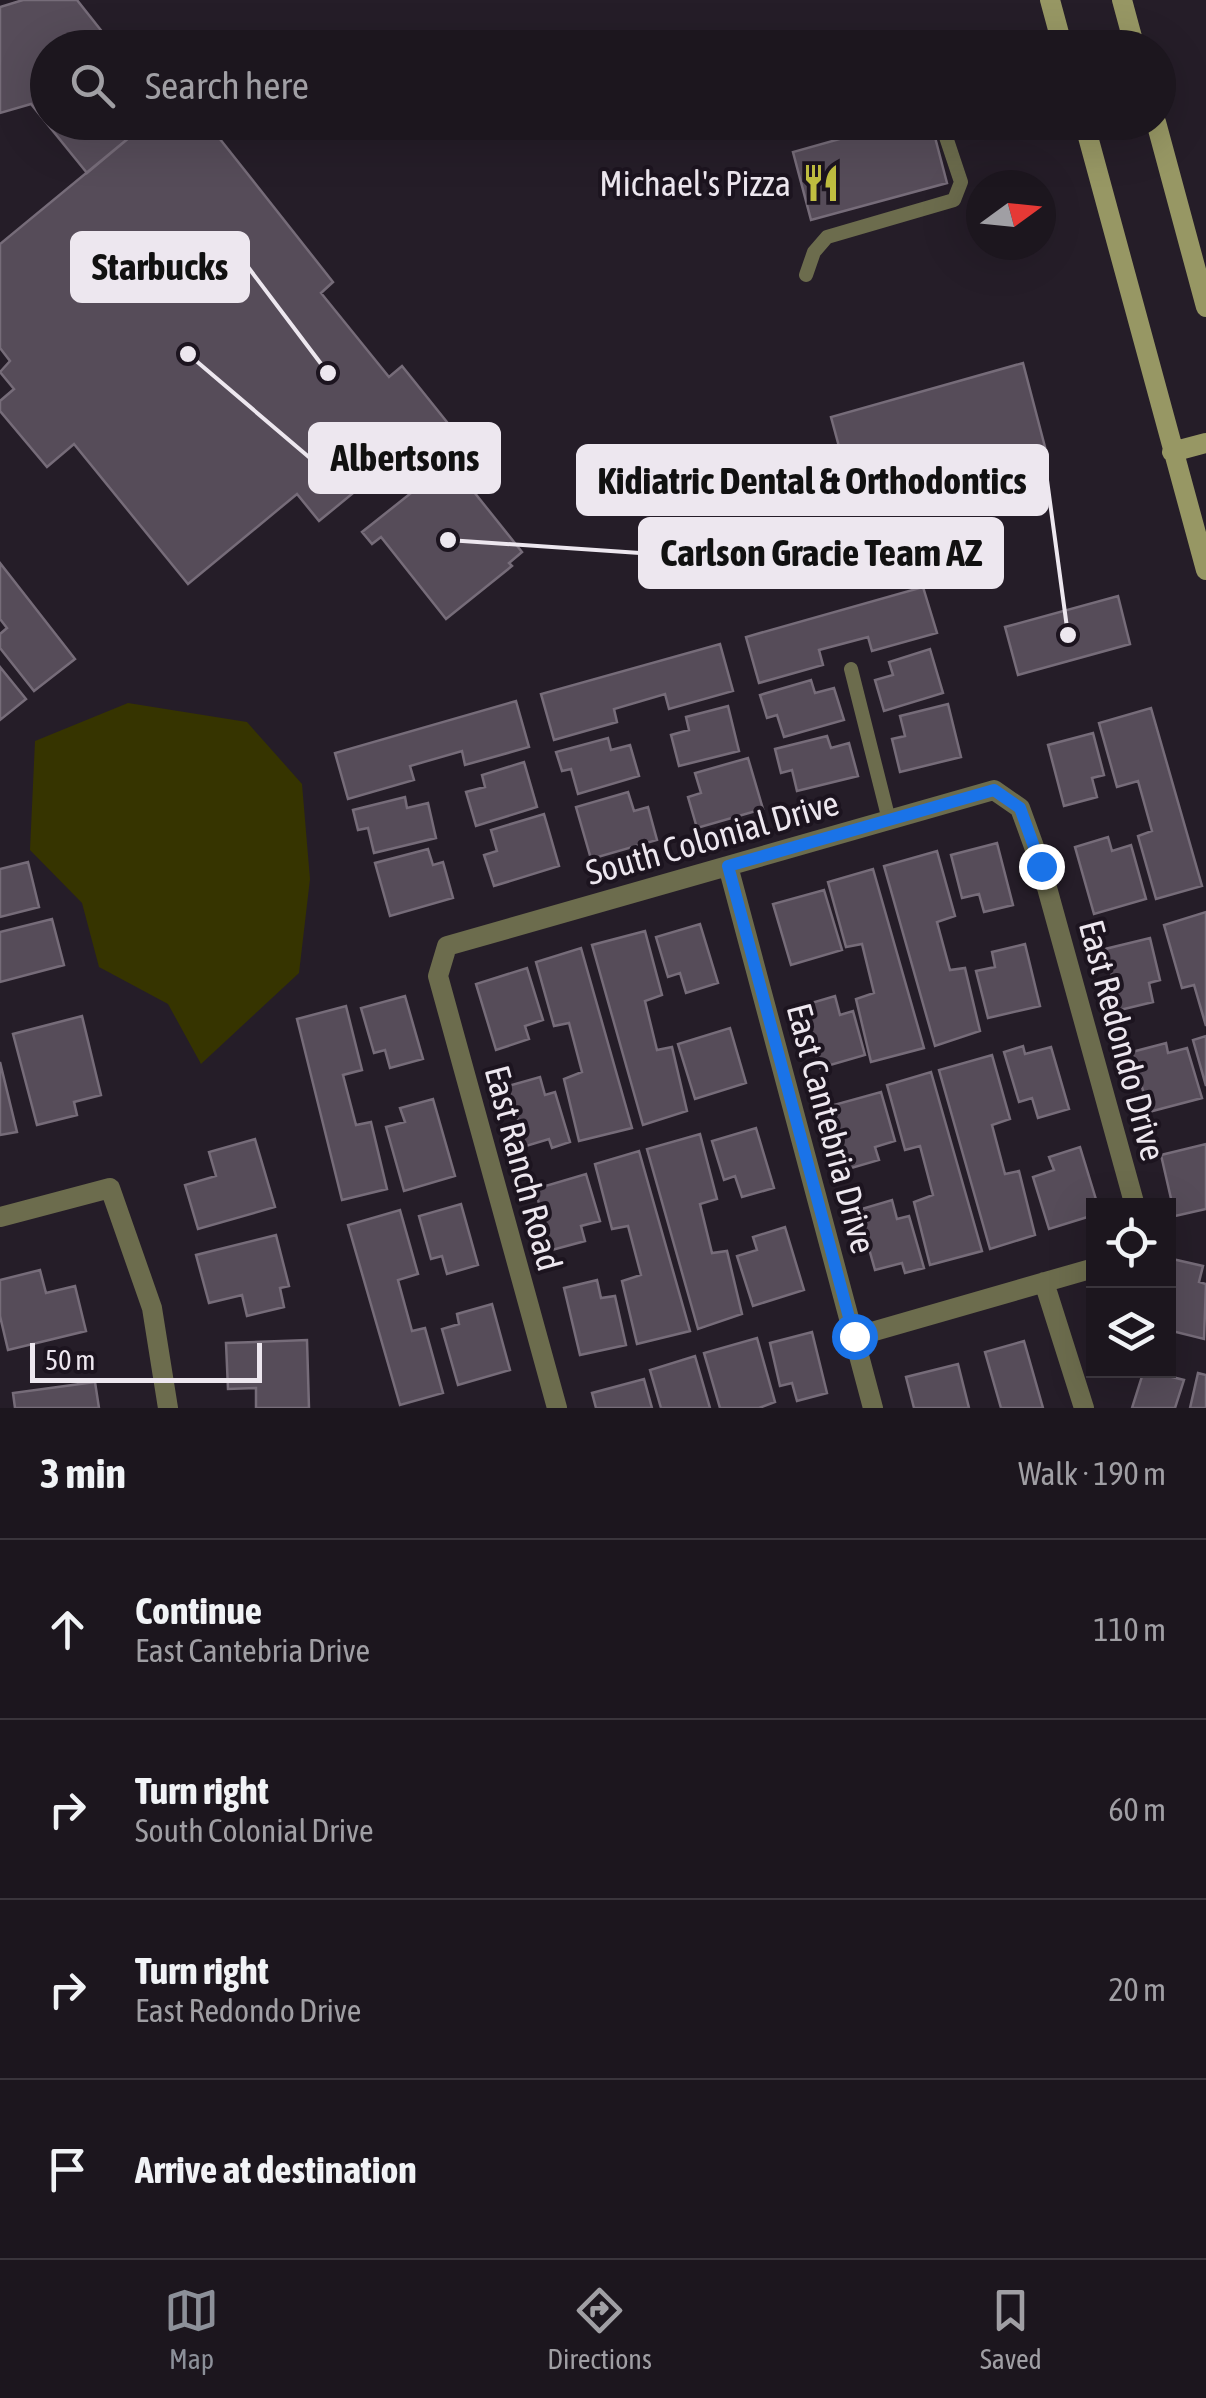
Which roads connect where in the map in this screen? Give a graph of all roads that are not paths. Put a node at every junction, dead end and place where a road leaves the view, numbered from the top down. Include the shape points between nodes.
1 (1050, 0) edge
2 (1122, 0) edge
3 (1058, 30) edge
4 (1130, 30) edge
5 (947, 140) edge
6 (1089, 140) edge
7 (1161, 140) edge
8 (806, 275) dead end
9 (1206, 307) edge
10 (1206, 443) edge
11 (1172, 452) junction
12 (1206, 570) edge
13 (850, 668) dead end
14 (994, 790) joint
15 (889, 820) junction
16 (728, 866) junction
17 (447, 946) joint
18 (1132, 1198) edge
19 (0, 1218) edge
20 (1086, 1270) edge
21 (1044, 1282) junction
22 (854, 1336) junction
23 (168, 1408) edge
24 (556, 1408) edge
25 (874, 1408) edge
26 (1084, 1408) edge

1 - 3 main road
2 - 4 main road
5 - 8 lane via 961,182 954,200 828,237
6 - 11 main road
7 - 9 main road
10 - 11 main road
11 - 12 main road
13 - 15 lane
14 - 15 street, South Colonial Drive
14 - 18 street, East Redondo Drive via 1020,808 1041,866
15 - 16 street, South Colonial Drive
16 - 17 street, South Colonial Drive
16 - 22 street, East Cantebria Drive
17 - 24 street, East Ranch Road via 438,976
19 - 23 street via 110,1188 152,1308
20 - 21 street
21 - 22 street
21 - 26 street
22 - 25 street, East Cantebria Drive

